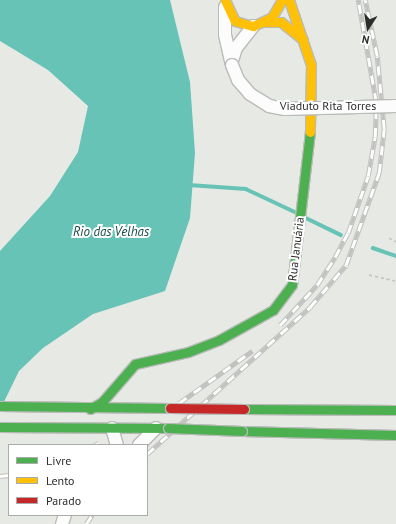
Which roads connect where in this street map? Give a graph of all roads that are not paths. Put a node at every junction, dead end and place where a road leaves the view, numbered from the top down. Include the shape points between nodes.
1 (282, 0) edge
2 (289, 0) edge
3 (225, 3) edge
4 (264, 22) junction
5 (252, 26) junction
6 (303, 40) junction
7 (232, 64) junction
8 (396, 106) edge
9 (124, 378) junction
10 (0, 406) edge
11 (90, 409) junction
12 (143, 409) junction
13 (396, 410) edge
14 (0, 427) edge
15 (112, 428) junction
16 (162, 428) junction
17 (396, 435) edge
18 (117, 444) edge
19 (140, 444) edge

1 - 4 main road via 277,10
2 - 6 main road, Rua Januária
3 - 5 main road via 235,21
3 - 7 street, Viaduto Rita Torres via 225,35
4 - 5 main road
4 - 6 main road via 280,22
5 - 7 street via 236,48
6 - 9 main road, Rua Januária via 313,82 292,285 273,310 188,352 135,364
7 - 8 street, Viaduto Rita Torres, bridge via 238,80 250,94 269,106 285,109
9 - 11 main road, Rua Januária via 102,402
9 - 12 main road via 125,392
10 - 11 main road
11 - 12 main road
12 - 13 main road, bridge
14 - 15 main road
15 - 16 main road
15 - 18 street
16 - 17 main road, bridge
16 - 19 street

